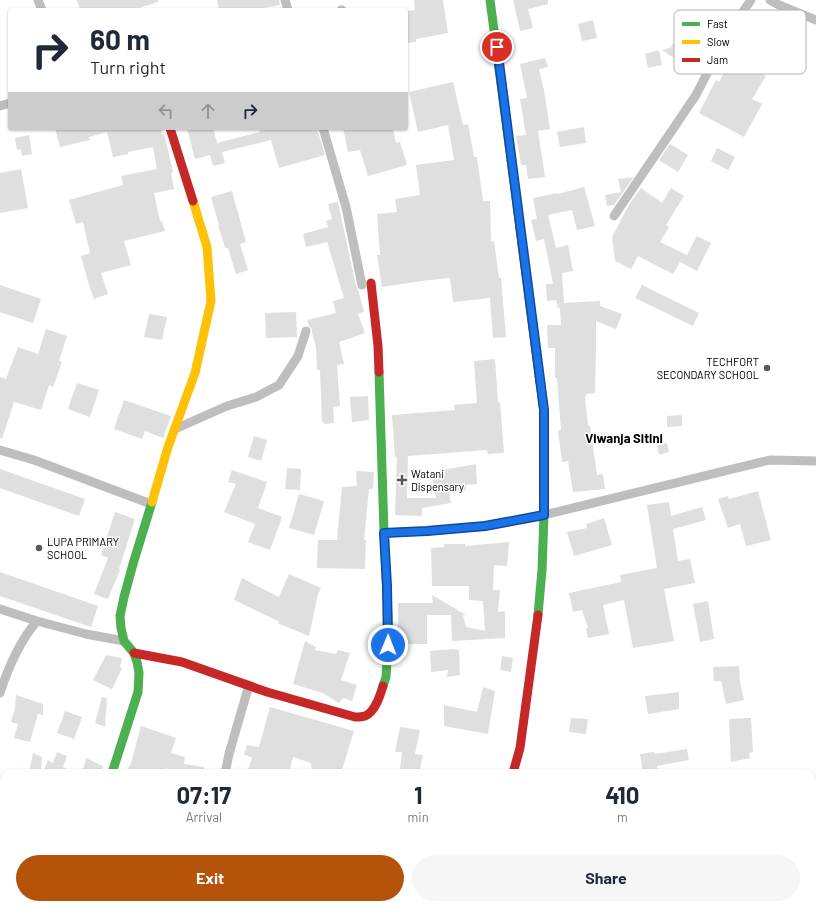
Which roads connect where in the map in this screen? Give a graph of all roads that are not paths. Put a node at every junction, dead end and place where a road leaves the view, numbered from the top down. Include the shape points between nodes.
1 (490, 0) edge
2 (751, 0) edge
3 (770, 0) edge
4 (744, 10) edge
5 (791, 10) edge
6 (806, 16) edge
7 (816, 20) edge
8 (707, 74) edge
9 (171, 130) edge
10 (324, 130) edge
11 (614, 216) dead end
12 (306, 331) dead end
13 (175, 428) junction
14 (0, 450) edge
15 (816, 461) edge
16 (151, 504) junction
17 (544, 515) junction
18 (384, 533) junction
19 (0, 609) edge
20 (37, 621) junction
21 (124, 641) junction
22 (134, 653) junction
23 (249, 685) junction
24 (0, 693) edge
25 (113, 769) edge
26 (226, 769) edge
27 (515, 769) edge

1 - 17 street via 544,410
2 - 4 street
3 - 5 street
6 - 7 street
8 - 11 street via 696,95
9 - 13 street via 207,247 211,301 195,373
10 - 18 street via 366,284 378,346
12 - 13 street via 298,356 279,386
13 - 16 street
14 - 16 street via 34,460
15 - 17 street via 770,460
16 - 21 street via 120,616
17 - 18 street via 485,526
17 - 27 street via 539,608
18 - 23 street via 388,645 386,677 374,708 365,716 355,717
19 - 20 street
20 - 21 street
20 - 24 street via 20,646
21 - 22 street
22 - 23 street via 182,662
22 - 25 street via 139,673 138,692
23 - 26 street

